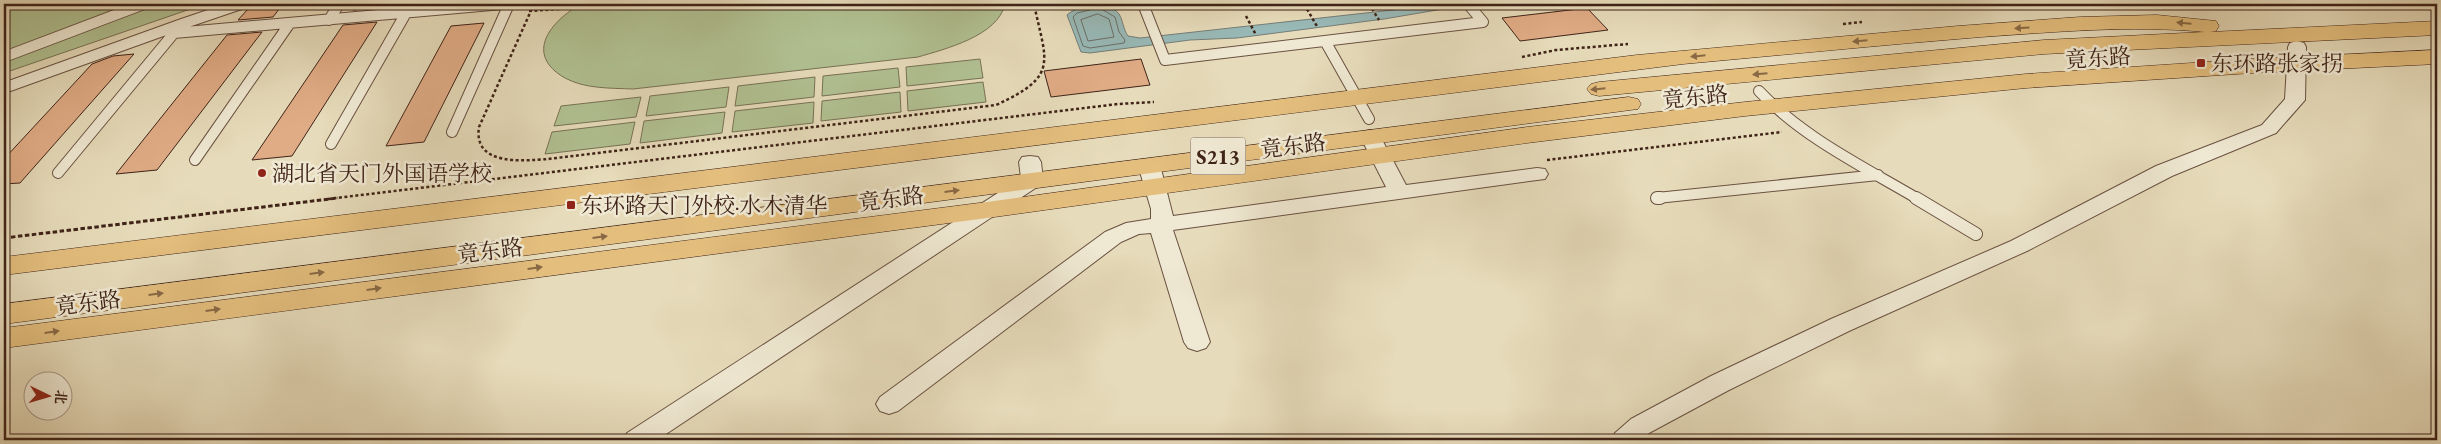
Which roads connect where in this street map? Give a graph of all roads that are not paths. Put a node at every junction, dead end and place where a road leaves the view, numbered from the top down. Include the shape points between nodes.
1 (144, 4) edge
2 (241, 4) edge
3 (339, 4) edge
4 (503, 4) edge
5 (509, 4) edge
6 (1143, 4) edge
7 (1471, 7) edge
8 (406, 12) junction
9 (329, 20) junction
10 (290, 23) junction
11 (182, 24) junction
12 (2437, 28) edge
13 (174, 33) junction
14 (149, 36) junction
15 (2437, 40) edge
16 (1325, 41) junction
17 (2293, 49) junction
18 (4, 57) edge
19 (2437, 57) edge
20 (4, 88) edge
21 (1766, 98) junction
22 (1369, 127) junction
23 (452, 132) dead end
24 (331, 144) dead end
25 (195, 160) dead end
26 (1031, 171) junction
27 (58, 174) dead end
28 (1537, 174) dead end
29 (1878, 175) junction
30 (1152, 176) junction
31 (1399, 192) junction
32 (1657, 198) dead end
33 (987, 210) junction
34 (1162, 224) junction
35 (1976, 234) dead end
36 (4, 266) edge
37 (4, 295) edge
38 (4, 314) edge
39 (4, 338) edge
40 (1197, 342) dead end
41 (889, 404) dead end
42 (637, 440) edge
43 (1626, 440) edge

1 - 18 lane
2 - 11 lane
3 - 9 lane
4 - 8 lane
5 - 23 lane
6 - 16 lane via 1165,60
7 - 16 lane via 1483,22
8 - 9 lane
8 - 24 lane
9 - 10 lane
10 - 13 lane
10 - 25 lane
11 - 13 lane
11 - 14 lane
12 - 17 main road, 竟东路 / S213
13 - 14 lane
13 - 27 lane
14 - 20 lane
15 - 17 main road, 竟东路 / S213
16 - 22 lane
17 - 19 main road
17 - 21 main road via 2026,81
17 -> 22 main road, 竟东路 / S213 via 2044,47 1594,90
17 - 43 street via 2295,100 2269,129 2164,171 2019,246 1720,383 1640,426
21 - 22 main road
21 - 29 lane via 1818,139
22 - 26 main road, 竟东路 / S213
22 - 30 main road
22 - 31 street
22 - 36 main road
26 - 30 main road, 竟东路 / S213
26 - 33 street
26 - 37 main road, 竟东路 / S213
38 -> 26 main road, 竟东路 / S213
28 - 31 street
29 - 32 lane
29 - 35 lane
30 - 33 main road
30 - 34 street via 1162,209
31 - 34 street
39 -> 33 main road
33 - 42 street
34 - 40 street
34 - 41 street via 1134,228 1113,237

